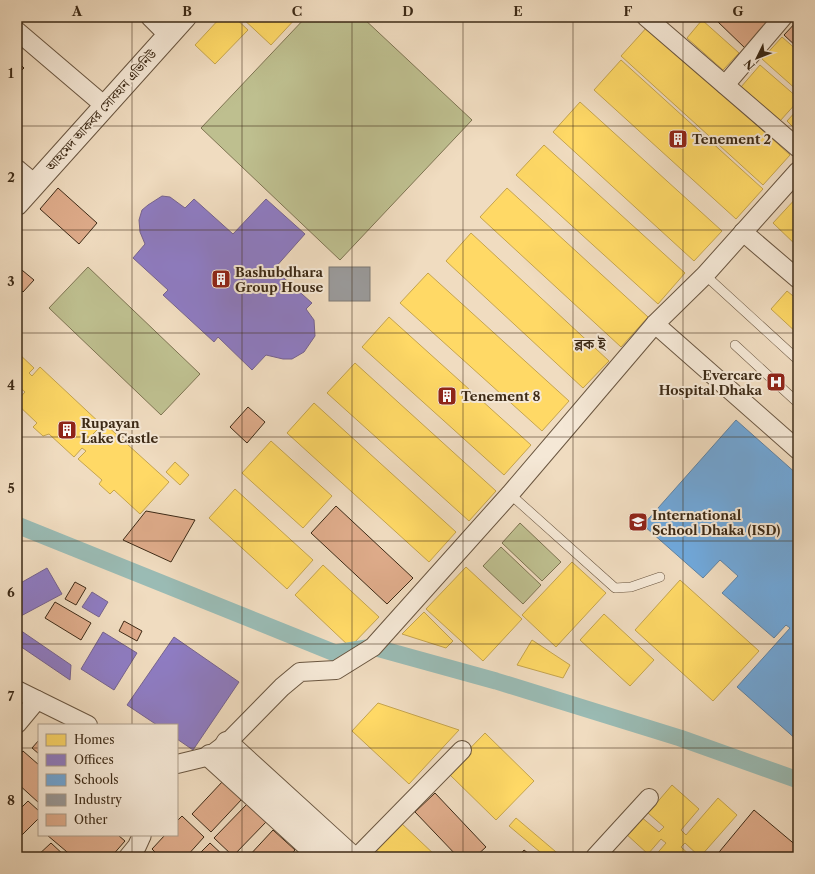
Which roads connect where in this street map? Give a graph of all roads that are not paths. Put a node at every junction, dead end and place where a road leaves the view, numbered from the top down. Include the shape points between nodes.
1 (150, 17) edge
2 (185, 17) edge
3 (646, 17) edge
4 (783, 17) edge
5 (17, 31) edge
6 (168, 35) junction
7 (725, 85) junction
8 (105, 106) junction
9 (798, 148) edge
10 (17, 169) edge
11 (798, 171) edge
12 (34, 184) junction
13 (17, 204) edge
14 (743, 232) junction
15 (705, 275) junction
16 (798, 279) edge
17 (655, 324) junction
18 (735, 345) dead end
19 (798, 360) edge
20 (798, 403) edge
21 (798, 450) edge
22 (510, 494) junction
23 (660, 577) dead end
24 (17, 690) edge
25 (37, 700) junction
26 (17, 724) edge
27 (86, 724) edge
28 (227, 743) junction
29 (462, 750) dead end
30 (210, 756) junction
31 (178, 764) edge
32 (649, 798) dead end
33 (320, 857) edge
34 (352, 857) edge
35 (357, 857) edge
36 (595, 857) edge

1 - 6 street
2 - 6 street, আহমেদ আকবর সোবহান এভিনিউ
3 - 7 street
4 - 7 street
5 - 8 street
6 - 8 street, আহমেদ আকবর সোবহান এভিনিউ
7 - 9 street
8 - 12 street, আহমেদ আকবর সোবহান এভিনিউ
10 - 12 street
11 - 14 street
12 - 13 street, আহমেদ আকবর সোবহান এভিনিউ
14 - 15 street
14 - 16 street
15 - 17 street
15 - 19 lane
17 - 21 street
17 - 22 street
18 - 20 lane
22 - 23 lane via 615,588 630,587
22 - 28 street via 373,647 336,670 300,672
24 - 25 street
25 - 26 street
25 - 27 street
28 - 30 street
28 - 34 street
29 - 35 street
30 - 31 street
30 - 33 street
32 - 36 street

